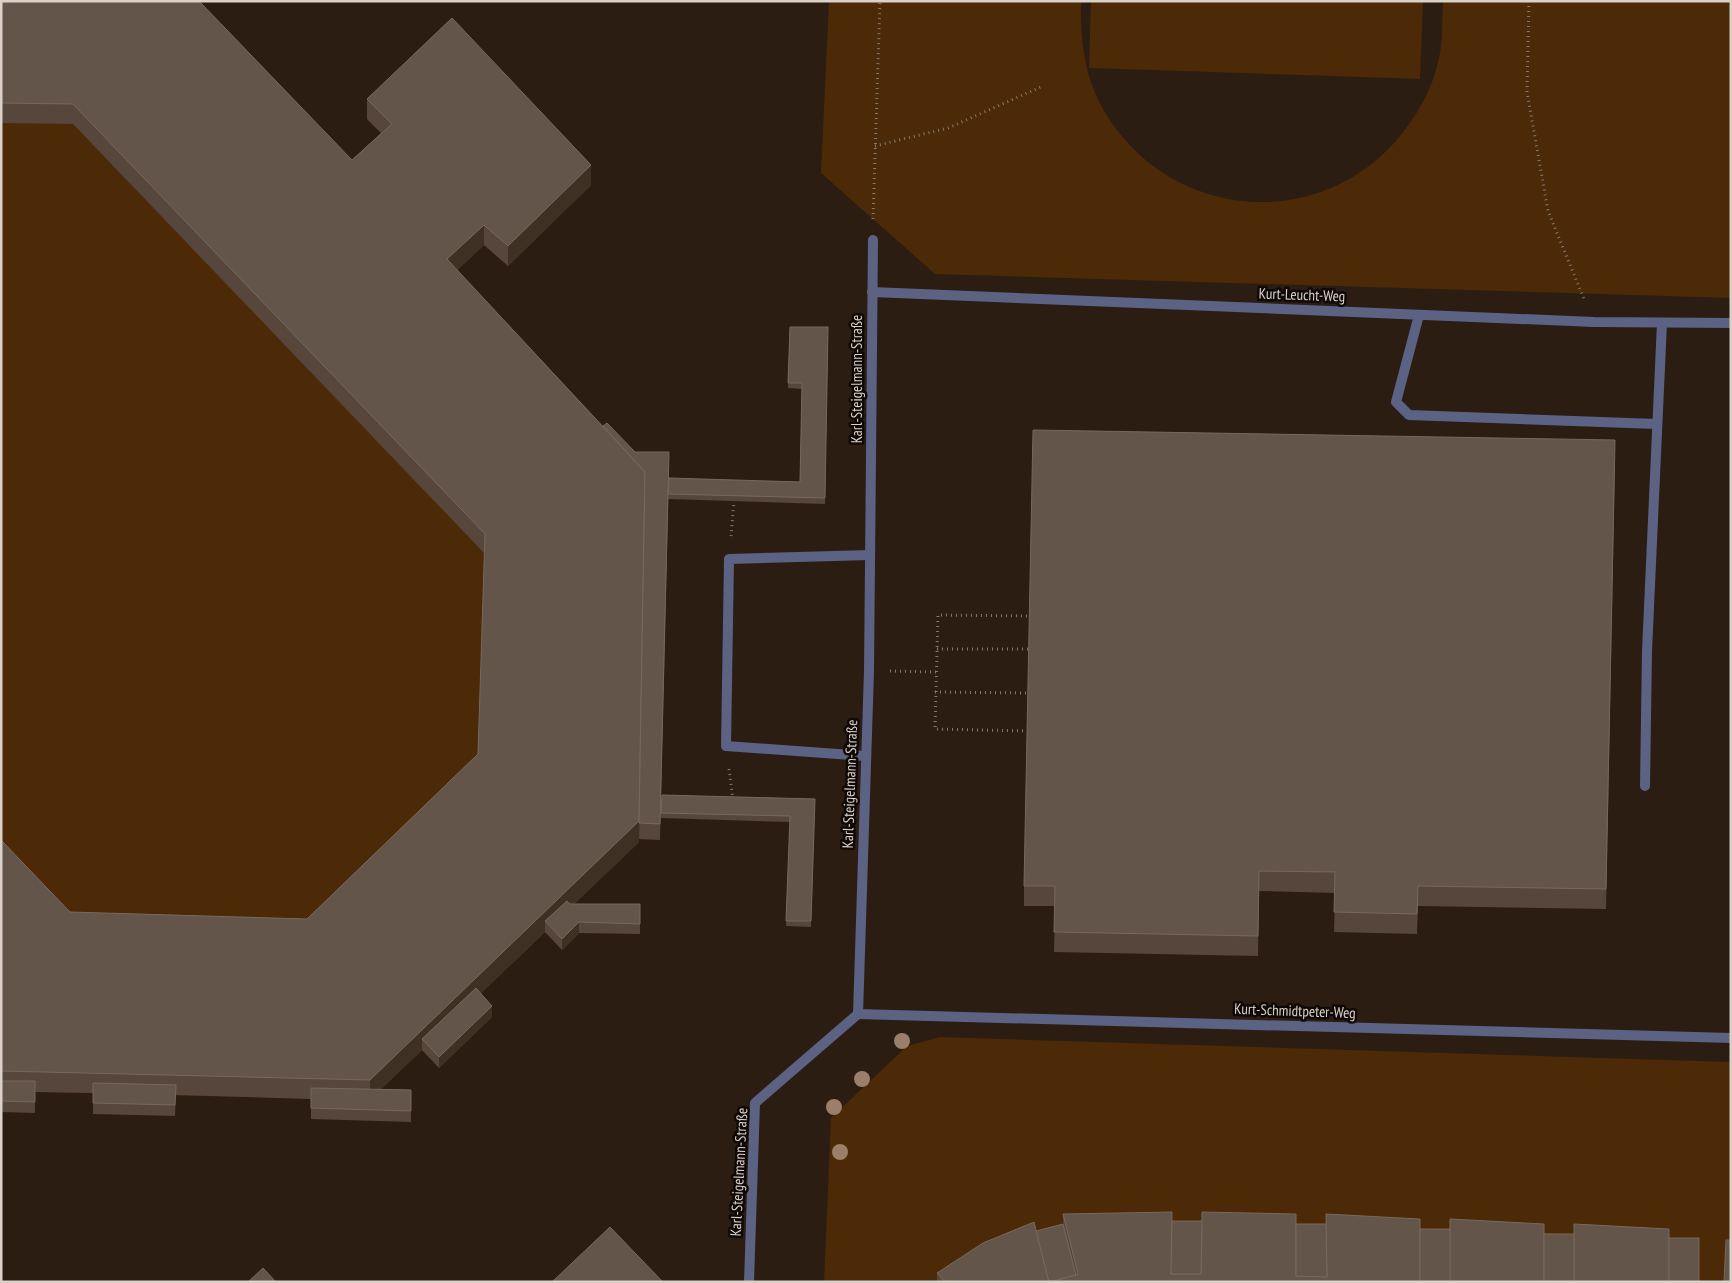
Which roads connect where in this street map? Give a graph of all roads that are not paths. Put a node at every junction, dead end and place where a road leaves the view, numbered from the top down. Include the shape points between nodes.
1 (873, 240) road end
2 (872, 292) junction
3 (1419, 315) junction
4 (1662, 322) junction
5 (1731, 323) edge
6 (1657, 424) junction
7 (870, 555) junction
8 (865, 756) junction
9 (1645, 786) dead end
10 (858, 1014) junction
11 (1731, 1038) edge
12 (749, 1282) edge

1 - 2 street, Karl-Steigelmann-Straße
2 - 3 street, Kurt-Leucht-Weg
2 - 7 street, Karl-Steigelmann-Straße
3 - 4 street, Kurt-Leucht-Weg
3 - 6 street via 1396,402 1409,415
4 - 5 street, Kurt-Leucht-Weg
4 - 6 street
6 - 9 street
7 - 8 street, Karl-Steigelmann-Straße
7 - 8 street via 729,559 726,746
8 - 10 street, Karl-Steigelmann-Straße
10 - 11 street, Kurt-Schmidtpeter-Weg
10 - 12 street, Karl-Steigelmann-Straße via 755,1103

